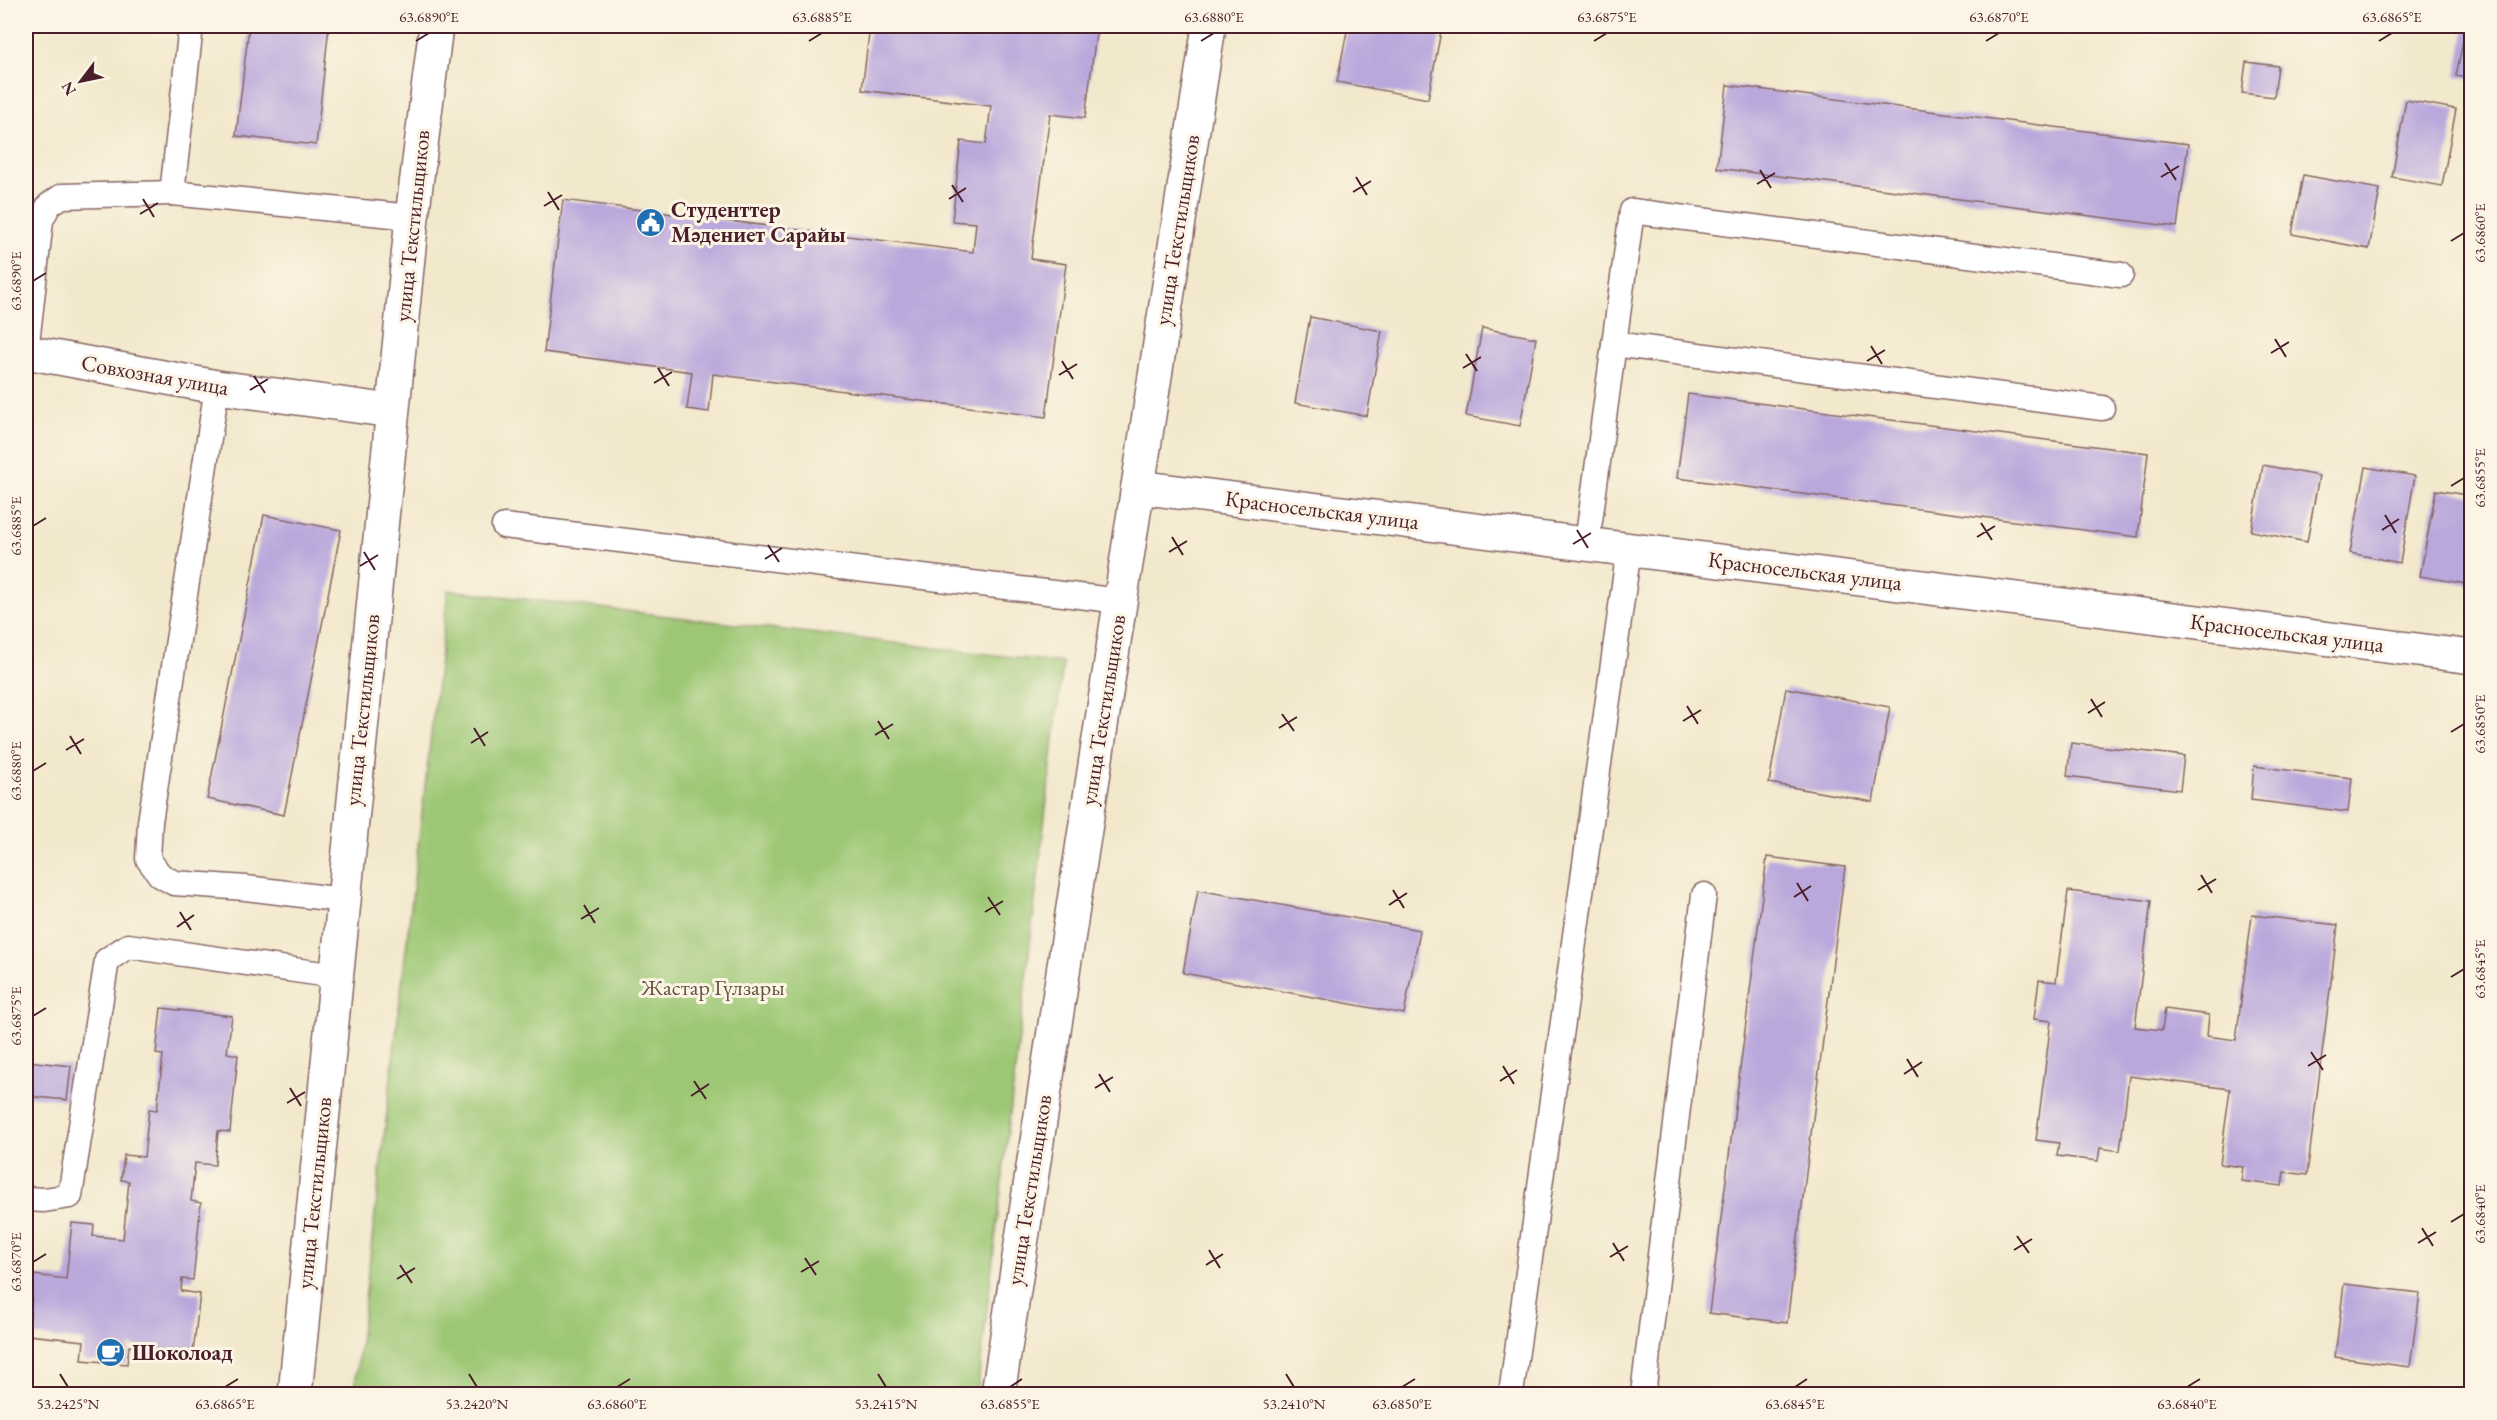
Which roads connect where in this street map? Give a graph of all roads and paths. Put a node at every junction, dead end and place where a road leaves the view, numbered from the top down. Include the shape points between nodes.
1 (191, 26) edge
2 (436, 26) edge
3 (1209, 26) edge
4 (172, 194) junction
5 (412, 217) junction
6 (2121, 275) dead end
7 (1614, 344) junction
8 (26, 352) edge
9 (217, 387) junction
10 (2102, 408) dead end
11 (392, 411) junction
12 (1138, 487) junction
13 (504, 526) dead end
14 (1587, 543) junction
15 (1629, 549) junction
16 (1120, 602) junction
17 (2472, 657) edge
18 (1704, 895) dead end
19 (343, 900) junction
20 (336, 976) junction
21 (26, 1199) edge
22 (295, 1395) edge
23 (998, 1395) edge
24 (1511, 1395) edge
25 (1643, 1395) edge

1 - 4 lane
2 - 5 street, улица Текстильщиков
3 - 12 street, улица Текстильщиков
4 - 5 lane
4 - 8 lane via 62,196 49,205 41,220
5 - 11 street, улица Текстильщиков
6 - 7 lane via 1632,211
7 - 10 lane
7 - 14 lane
8 - 9 street, Совхозная улица
9 - 11 street, Совхозная улица
9 - 19 lane via 150,822 148,859 160,875 174,883
11 - 19 street, улица Текстильщиков
12 - 14 street, Красносельская улица
12 - 16 street, улица Текстильщиков
13 - 16 lane
14 - 15 street, Красносельская улица
15 - 17 street, Красносельская улица
15 - 24 lane
16 - 23 street, улица Текстильщиков
18 - 25 lane
19 - 20 street, улица Текстильщиков
20 - 21 lane via 128,946 107,960 70,1196
20 - 22 street, улица Текстильщиков

